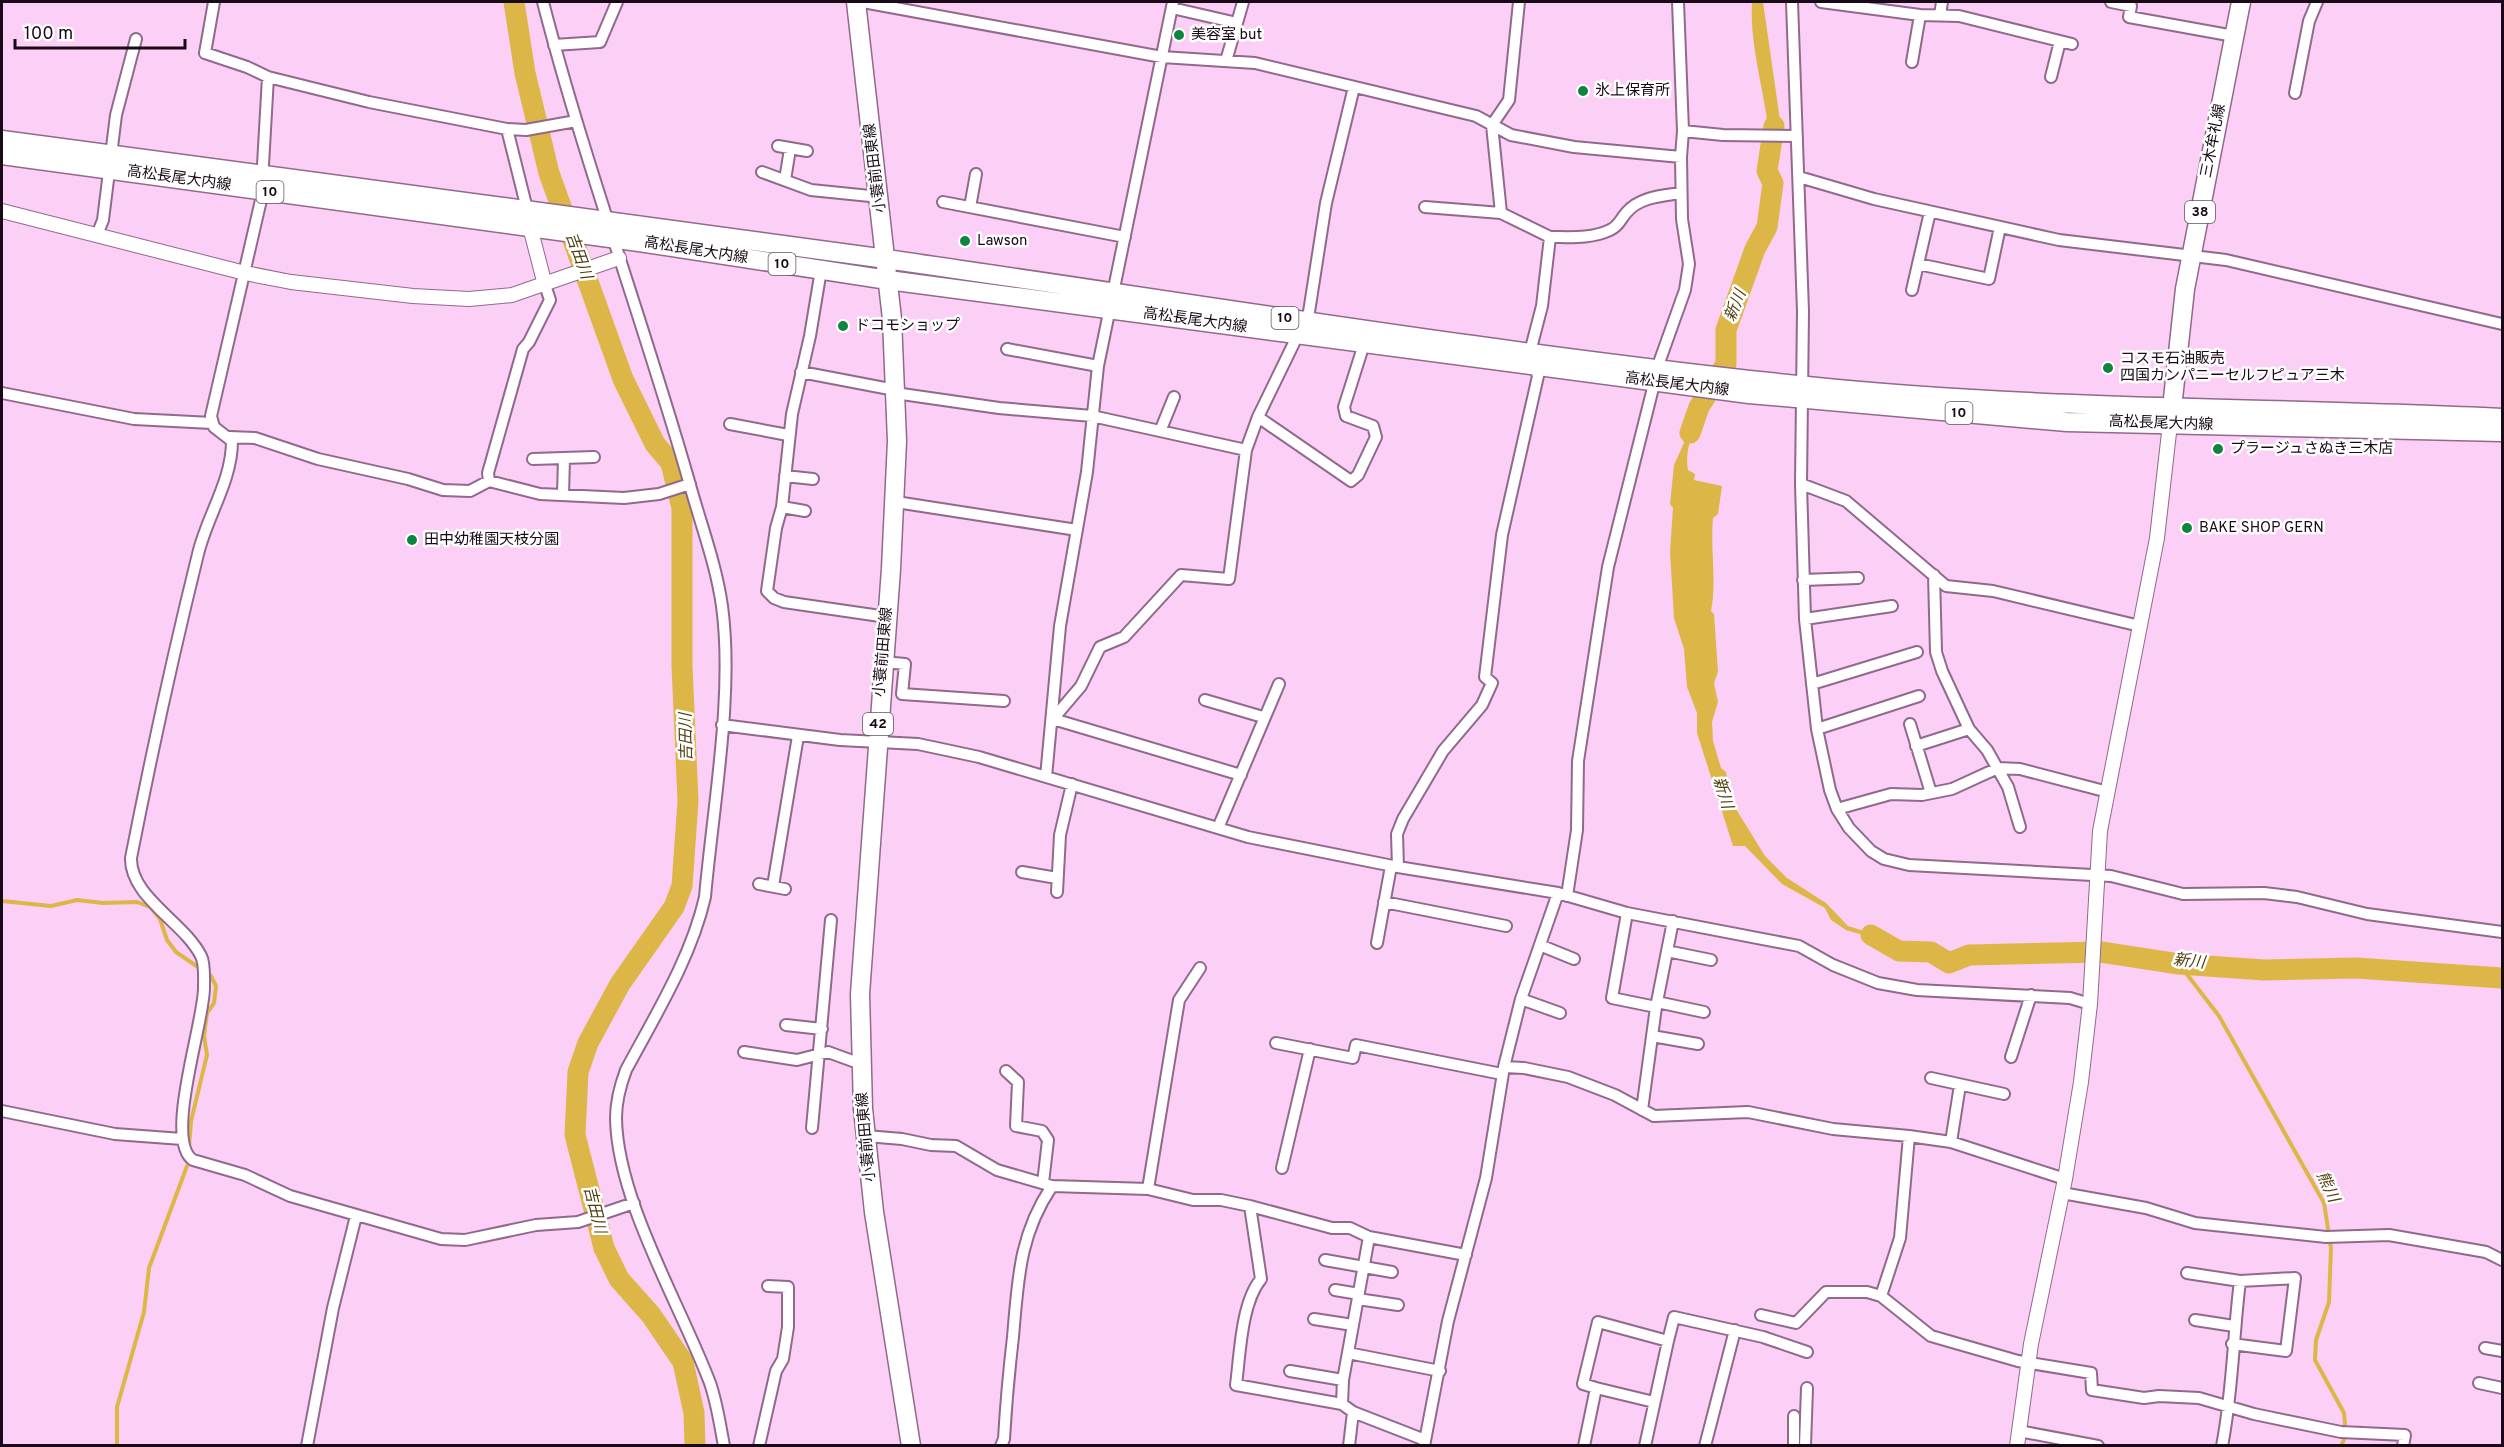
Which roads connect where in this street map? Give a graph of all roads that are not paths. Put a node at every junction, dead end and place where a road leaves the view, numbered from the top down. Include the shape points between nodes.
1 (214, 2) edge
2 (543, 2) edge
3 (617, 2) edge
4 (856, 2) edge
5 (863, 2) edge
6 (1243, 2) edge
7 (1519, 2) edge
8 (1678, 2) edge
9 (1792, 2) edge
10 (1821, 2) edge
11 (1942, 2) edge
12 (2111, 2) edge
13 (2241, 2) edge
14 (2317, 2) edge
15 (1173, 5) edge
16 (1920, 15) junction
17 (1940, 15) junction
18 (1237, 23) junction
19 (2234, 36) junction
20 (136, 39) dead end
21 (2060, 40) junction
22 (2072, 44) dead end
23 (554, 45) junction
24 (1162, 57) junction
25 (1226, 61) junction
26 (1912, 62) dead end
27 (268, 77) junction
28 (2051, 77) dead end
29 (1354, 87) junction
30 (2295, 93) dead end
31 (576, 120) junction
32 (1492, 125) junction
33 (507, 129) junction
34 (1683, 131) junction
35 (1797, 136) junction
36 (2, 140) edge
37 (778, 146) dead end
38 (790, 148) junction
39 (807, 151) dead end
40 (2, 155) edge
41 (1681, 157) junction
42 (110, 162) junction
43 (762, 172) dead end
44 (976, 174) dead end
45 (1798, 177) junction
46 (785, 180) junction
47 (263, 183) junction
48 (1681, 193) junction
49 (880, 197) junction
50 (943, 202) dead end
51 (970, 207) junction
52 (1425, 207) dead end
53 (2, 212) edge
54 (1930, 212) junction
55 (1501, 213) junction
56 (533, 220) junction
57 (2000, 227) junction
58 (606, 230) junction
59 (97, 236) junction
60 (1125, 237) junction
61 (1550, 237) junction
62 (2192, 255) junction
63 (886, 259) junction
64 (614, 260) junction
65 (1918, 264) junction
66 (821, 270) junction
67 (245, 273) junction
68 (888, 280) junction
69 (551, 283) junction
70 (1912, 290) dead end
71 (1111, 302) junction
72 (2502, 324) edge
73 (1302, 328) junction
74 (1364, 344) junction
75 (1007, 349) dead end
76 (1532, 359) junction
77 (1098, 366) junction
78 (801, 372) junction
79 (1657, 375) junction
80 (895, 391) junction
81 (2, 393) edge
82 (1804, 393) junction
83 (1174, 397) dead end
84 (1092, 416) junction
85 (2171, 416) junction
86 (1258, 417) junction
87 (2502, 418) edge
88 (212, 423) junction
89 (730, 424) dead end
90 (1161, 429) junction
91 (2502, 432) edge
92 (788, 435) junction
93 (229, 437) junction
94 (1246, 450) junction
95 (594, 457) dead end
96 (564, 458) junction
97 (533, 459) dead end
98 (785, 476) junction
99 (813, 478) dead end
100 (489, 481) junction
101 (1801, 484) junction
102 (686, 486) junction
103 (563, 495) junction
104 (896, 502) junction
105 (782, 507) junction
106 (805, 511) dead end
107 (1077, 530) junction
108 (1934, 574) junction
109 (1858, 578) dead end
110 (1803, 580) junction
111 (1892, 606) dead end
112 (887, 617) junction
113 (1805, 619) junction
114 (2139, 626) junction
115 (1917, 652) dead end
116 (883, 662) junction
117 (1279, 684) dead end
118 (1812, 684) junction
119 (1919, 696) dead end
120 (1205, 700) dead end
121 (1004, 701) dead end
122 (1263, 717) junction
123 (1053, 719) junction
124 (1910, 724) dead end
125 (722, 725) junction
126 (1817, 729) junction
127 (1969, 729) junction
128 (798, 736) junction
129 (877, 742) junction
130 (1916, 746) junction
131 (1998, 768) junction
132 (1241, 775) junction
133 (1046, 777) junction
134 (1072, 784) junction
135 (2108, 792) junction
136 (1931, 793) junction
137 (1837, 809) junction
138 (2020, 827) dead end
139 (1218, 828) junction
140 (1394, 866) junction
141 (1022, 872) dead end
142 (2096, 876) junction
143 (1057, 878) junction
144 (759, 884) dead end
145 (773, 886) junction
146 (785, 888) dead end
147 (1056, 892) dead end
148 (1562, 894) junction
149 (1384, 902) junction
150 (1628, 913) junction
151 (831, 920) dead end
152 (1673, 921) junction
153 (1506, 926) dead end
154 (2502, 932) edge
155 (1377, 944) dead end
156 (1542, 946) junction
157 (1667, 951) junction
158 (1574, 959) dead end
159 (1711, 960) dead end
160 (1200, 968) dead end
161 (2031, 995) junction
162 (2090, 998) junction
163 (1521, 999) junction
164 (1656, 1005) junction
165 (1704, 1012) dead end
166 (1560, 1013) dead end
167 (786, 1025) dead end
168 (822, 1029) junction
169 (1652, 1036) junction
170 (1276, 1043) dead end
171 (1698, 1044) dead end
172 (1310, 1049) junction
173 (744, 1052) dead end
174 (820, 1052) junction
175 (2011, 1057) dead end
176 (861, 1064) junction
177 (1503, 1070) junction
178 (1006, 1071) dead end
179 (1931, 1078) dead end
180 (1960, 1084) junction
181 (2004, 1094) dead end
182 (1642, 1110) junction
183 (2, 1111) edge
184 (812, 1128) dead end
185 (1909, 1136) junction
186 (866, 1137) junction
187 (183, 1139) junction
188 (1951, 1142) junction
189 (1282, 1168) dead end
190 (1047, 1185) junction
191 (2063, 1186) junction
192 (1148, 1189) junction
193 (629, 1204) junction
194 (1250, 1206) junction
195 (356, 1216) junction
196 (1369, 1237) junction
197 (1466, 1255) junction
198 (1325, 1260) dead end
199 (2502, 1260) edge
200 (1364, 1267) junction
201 (1392, 1272) dead end
202 (2187, 1273) dead end
203 (2240, 1281) junction
204 (768, 1286) dead end
205 (1335, 1290) dead end
206 (1881, 1296) junction
207 (1358, 1297) junction
208 (1398, 1305) dead end
209 (1761, 1315) dead end
210 (1314, 1319) dead end
211 (2195, 1320) dead end
212 (1353, 1325) junction
213 (2234, 1326) junction
214 (1735, 1330) junction
215 (1668, 1341) junction
216 (2232, 1344) junction
217 (2485, 1348) dead end
218 (2502, 1351) edge
219 (1807, 1352) dead end
220 (1348, 1353) junction
221 (2028, 1363) junction
222 (1290, 1371) dead end
223 (1440, 1371) junction
224 (1343, 1380) junction
225 (2478, 1383) dead end
226 (1596, 1388) junction
227 (1807, 1388) dead end
228 (2502, 1388) edge
229 (1654, 1402) junction
230 (1342, 1404) junction
231 (2230, 1406) junction
232 (1353, 1412) junction
233 (1794, 1416) dead end
234 (2019, 1431) junction
235 (2054, 1442) edge
236 (1424, 1443) edge
237 (307, 1446) edge
238 (724, 1446) edge
239 (759, 1446) edge
240 (911, 1446) edge
241 (1001, 1446) edge
242 (1349, 1446) edge
243 (1584, 1446) edge
244 (1645, 1446) edge
245 (1705, 1446) edge
246 (1794, 1446) edge
247 (1805, 1446) edge
248 (2017, 1446) edge
249 (2098, 1446) edge
250 (2222, 1446) edge
251 (2403, 1446) edge

1 - 27 street via 206,53
2 - 23 street
3 - 23 street via 600,42
4 - 49 main road, 小蓑前田東線 / 42
5 - 24 street
6 - 18 street
7 - 32 street via 1509,100
8 - 34 street
9 - 35 street
10 - 16 street
11 - 17 street
12 - 19 street via 2131,6 2129,17
13 - 19 main road, 三木牟礼線 / 38
14 - 30 street via 2309,21
15 - 18 street
15 - 24 street
16 - 17 street
16 - 26 street
17 - 21 street via 1959,15
18 - 25 street
19 - 62 main road, 三木牟礼線 / 38
20 - 42 street via 116,115
21 - 22 street
21 - 28 street
23 - 31 street
24 - 25 street
24 - 60 street
25 - 29 street via 1255,63
27 - 33 street
27 - 47 street
29 - 32 street via 1476,116
29 - 73 street
31 - 33 street via 526,130
31 - 58 street
32 - 41 street via 1511,135 1574,147
32 - 55 street
33 - 56 street
34 - 35 street
34 - 41 street
35 - 45 street
36 - 42 main road, 高松長尾大内線 / 10
37 - 38 street
38 - 39 street
38 - 46 street
40 - 42 main road, 高松長尾大内線 / 10
41 - 48 street
42 - 47 main road, 高松長尾大内線 / 10
42 - 59 street via 103,220
43 - 46 street
44 - 51 street
45 - 54 street
45 - 82 street
46 - 49 street via 811,190
47 - 56 main road, 高松長尾大内線 / 10
47 - 67 street
48 - 61 street via 1640,201 1609,231 1588,237
48 - 79 street via 1689,264 1685,290
49 - 63 main road, 小蓑前田東線 / 42
50 - 51 street
51 - 60 street
52 - 55 street
53 - 59 street
54 - 57 street
54 - 65 street
55 - 61 street
56 - 58 main road, 高松長尾大内線 / 10
56 - 69 street
57 - 62 street via 2059,240
57 - 65 street via 1989,279
58 - 63 main road, 高松長尾大内線 / 10
58 - 64 street
58 - 66 main road, 高松長尾大内線 / 10
59 - 67 street
60 - 71 street
61 - 76 street
62 - 72 street
62 - 85 main road, 三木牟礼線 / 38
63 - 68 main road, 小蓑前田東線 / 42
63 - 71 main road, 高松長尾大内線 / 10
64 - 69 street
64 - 102 street via 675,428
65 - 70 street
66 - 68 main road, 高松長尾大内線 / 10
66 - 78 street
67 - 69 street via 391,294 469,299 512,296
67 - 88 street via 212,409
68 - 71 main road, 高松長尾大内線 / 10
68 - 80 main road, 小蓑前田東線 / 42
69 - 100 street via 550,300 523,349 488,472
71 - 73 main road, 高松長尾大内線 / 10
71 - 77 street
73 - 74 main road, 高松長尾大内線 / 10
73 - 76 main road, 高松長尾大内線 / 10
73 - 86 street
74 - 76 main road, 高松長尾大内線 / 10
74 - 86 street via 1344,407 1346,416 1373,426 1376,437 1358,475 1351,481
75 - 77 street
76 - 79 main road, 高松長尾大内線 / 10
76 - 140 street via 1538,376 1500,544 1485,677 1492,683 1482,705 1443,751 1403,819 1397,834
77 - 84 street
78 - 80 street
78 - 92 street
79 - 82 main road, 高松長尾大内線 / 10
79 - 148 street via 1606,578 1578,761 1574,866
80 - 84 street via 999,408
80 - 104 main road, 小蓑前田東線 / 42
81 - 88 street via 134,419
82 - 85 main road, 高松長尾大内線 / 10 via 2067,422
82 - 101 street
83 - 90 street
84 - 90 street
84 - 107 street
85 - 87 main road, 高松長尾大内線 / 10
85 - 91 main road, 高松長尾大内線 / 10
85 - 114 street via 2157,538
86 - 94 street
88 - 93 street
89 - 92 street
90 - 94 street
92 - 98 street
93 - 100 street via 255,438 318,459 443,490 470,491
93 - 187 street via 232,450 228,474 199,551 160,712 131,858 133,878 201,956 204,989 186,1089
94 - 123 street via 1229,579 1181,575 1124,637 1100,646 1081,686
95 - 96 street
96 - 97 street
96 - 103 street
98 - 99 street
98 - 105 street
100 - 103 street via 540,494
101 - 108 street via 1846,501
101 - 110 street
102 - 103 street via 624,498
102 - 125 street via 714,566 722,606
104 - 107 street
104 - 112 main road, 小蓑前田東線 / 42
105 - 106 street
105 - 112 street via 767,591 774,598
107 - 123 street via 1060,626
108 - 114 street via 1946,586 1993,591
108 - 127 street via 1936,652
109 - 110 street
110 - 113 street
111 - 113 street
112 - 116 main road, 小蓑前田東線 / 42
113 - 118 street
114 - 135 street
115 - 118 street
116 - 121 street via 905,664 902,694
116 - 129 main road, 小蓑前田東線 / 42
117 - 122 street
118 - 126 street
119 - 126 street
120 - 122 street
122 - 132 street
123 - 132 street
123 - 133 street
124 - 130 street
125 - 128 street
125 - 193 street via 699,923 626,1070 617,1101 618,1143
126 - 137 street
127 - 130 street
127 - 131 street
128 - 129 street
128 - 145 street
129 - 133 street via 918,744
129 - 176 main road, 小蓑前田東線 / 42 via 860,994
130 - 136 street
131 - 135 street via 2020,769
131 - 136 street via 1952,789
131 - 138 street
132 - 139 street
133 - 134 street
134 - 139 street
134 - 143 street via 1060,835
135 - 142 street
136 - 137 street via 1890,794
137 - 142 street via 1849,828 1884,859 1909,865
139 - 140 street
140 - 148 street
140 - 149 street
141 - 143 street
142 - 154 street via 2111,876 2183,894 2264,893 2297,897 2367,914
142 - 162 street
143 - 147 street
144 - 145 street
145 - 146 street
148 - 150 street
148 - 156 street
149 - 153 street
149 - 155 street
150 - 152 street
150 - 164 street via 1612,998
151 - 168 street
152 - 157 street
152 - 161 street via 1799,946 1878,983 1917,990
156 - 158 street
156 - 163 street
157 - 159 street
157 - 164 street
160 - 192 street via 1179,1000
161 - 162 street
161 - 175 street
162 - 191 street
163 - 166 street
163 - 177 street
164 - 165 street
164 - 169 street
167 - 168 street
168 - 174 street
169 - 171 street
169 - 182 street
170 - 172 street
172 - 177 street via 1353,1058 1356,1045
172 - 189 street
173 - 174 street via 797,1060
174 - 176 street
174 - 184 street
176 - 186 main road, 小蓑前田東線 / 42
177 - 182 street via 1524,1068 1568,1077 1616,1095
177 - 197 street via 1486,1178
178 - 190 street via 1018,1082 1016,1126 1042,1131 1048,1140
179 - 180 street
180 - 181 street
180 - 188 street
182 - 185 street via 1654,1116 1748,1112 1833,1129
183 - 187 street via 115,1134
185 - 188 street
185 - 206 street via 1900,1238
186 - 190 street via 956,1146 997,1170
186 - 240 main road, 小蓑前田東線 / 42
187 - 195 street via 184,1152 193,1160 226,1168 290,1196
188 - 191 street
190 - 192 street
190 - 241 street via 1021,1254 1006,1382 1005,1439
191 - 199 street via 2195,1223 2330,1237 2389,1235 2486,1252
191 - 221 street
192 - 194 street via 1192,1200
193 - 195 street via 579,1222 536,1225 452,1240
193 - 238 street via 710,1385
194 - 196 street via 1332,1228 1350,1228
194 - 230 street via 1261,1279 1253,1288 1236,1385
195 - 237 street via 333,1308
196 - 197 street
196 - 200 street
197 - 223 street via 1448,1321
198 - 200 street
200 - 201 street
200 - 207 street
202 - 203 street
203 - 213 street
203 - 216 street via 2295,1278 2286,1351
204 - 239 street via 788,1287 788,1327
205 - 207 street
206 - 209 street via 1826,1292 1796,1323
206 - 221 street via 1930,1336
207 - 208 street
207 - 212 street
210 - 212 street
211 - 213 street
212 - 220 street
213 - 216 street
214 - 215 street via 1674,1317
214 - 219 street
214 - 245 street
215 - 226 street via 1598,1322 1583,1384
215 - 229 street
216 - 231 street
217 - 218 street
220 - 223 street
220 - 224 street
221 - 231 street via 2091,1373 2092,1390 2144,1398 2199,1398
221 - 234 street
222 - 224 street
223 - 236 street
224 - 230 street
225 - 228 street
226 - 229 street
226 - 243 street
227 - 247 street
229 - 244 street
230 - 232 street
231 - 250 street
231 - 251 street via 2345,1432 2405,1434
232 - 236 street
232 - 242 street
233 - 246 street
234 - 235 street
234 - 248 street
235 - 249 street

